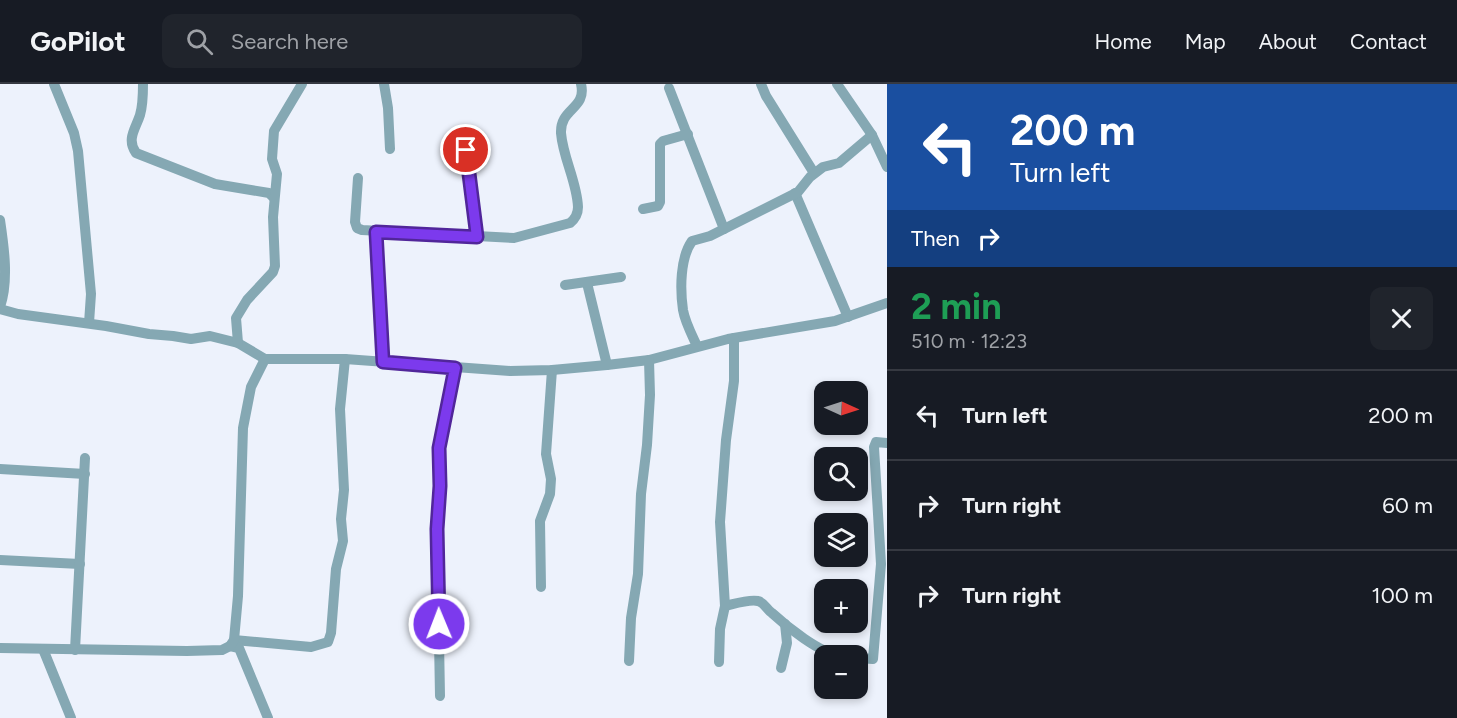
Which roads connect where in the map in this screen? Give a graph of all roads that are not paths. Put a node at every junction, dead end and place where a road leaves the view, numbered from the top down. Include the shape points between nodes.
1 (54, 84) edge
2 (143, 84) edge
3 (302, 84) edge
4 (384, 84) edge
5 (581, 84) edge
6 (761, 84) edge
7 (837, 84) edge
8 (669, 88) dead end
9 (688, 134) junction
10 (872, 135) junction
11 (390, 149) dead end
12 (466, 150) dead end
13 (887, 166) edge
14 (814, 174) junction
15 (358, 178) dead end
16 (795, 193) junction
17 (274, 198) junction
18 (643, 209) dead end
19 (0, 220) edge
20 (724, 229) junction
21 (376, 232) junction
22 (477, 237) junction
23 (621, 278) dead end
24 (587, 283) junction
25 (565, 285) dead end
26 (887, 303) edge
27 (0, 308) edge
28 (848, 317) junction
29 (89, 324) junction
30 (734, 338) junction
31 (238, 344) junction
32 (697, 346) junction
33 (265, 359) junction
34 (345, 359) junction
35 (649, 360) junction
36 (383, 362) junction
37 (607, 365) junction
38 (455, 368) junction
39 (552, 370) junction
40 (887, 443) edge
41 (85, 458) dead end
42 (0, 469) edge
43 (85, 474) junction
44 (0, 560) edge
45 (80, 564) junction
46 (541, 587) dead end
47 (725, 606) junction
48 (785, 624) junction
49 (232, 643) junction
50 (816, 645) edge
51 (0, 648) edge
52 (43, 649) junction
53 (75, 650) junction
54 (868, 659) edge
55 (629, 661) dead end
56 (719, 662) dead end
57 (781, 668) dead end
58 (440, 696) dead end
59 (71, 718) edge
60 (268, 718) edge

1 - 29 street via 78,151 91,294
2 - 17 street via 141,113 131,137 136,153 215,184 269,193
3 - 17 street via 274,131
4 - 11 street
5 - 22 street via 581,100 568,112 561,132 578,207 574,220 514,238
6 - 14 street
7 - 10 street
8 - 9 street
9 - 18 street via 660,144 660,202
9 - 20 street
10 - 13 street
10 - 14 street via 839,162
12 - 22 street
14 - 16 street
15 - 21 street via 357,228
16 - 20 street
16 - 28 street
17 - 31 street via 275,266 236,318
19 - 27 street via 4,295
20 - 32 street via 692,241 685,251 684,310
21 - 22 street
21 - 36 street
23 - 24 street
24 - 25 street
24 - 37 street
26 - 28 street
27 - 29 street
28 - 30 street
29 - 31 street via 191,339 210,336
30 - 32 street
30 - 47 street via 734,381 720,522
31 - 33 street
32 - 35 street
33 - 34 street
33 - 49 street via 251,387 243,428 238,596
34 - 36 street
34 - 49 street via 340,409 343,540 328,642 311,648
35 - 37 street
35 - 55 street via 647,445
36 - 38 street
37 - 39 street
38 - 39 street
38 - 58 street via 439,448
39 - 46 street via 546,454 551,486 540,521
40 - 54 street via 876,442 874,447 881,564 873,659
41 - 43 street
42 - 43 street
43 - 45 street
44 - 45 street
45 - 53 street
47 - 48 street via 761,601
47 - 56 street
48 - 50 street
48 - 57 street via 787,643
49 - 53 street via 222,650
49 - 60 street via 239,648
51 - 52 street
52 - 53 street
52 - 59 street

